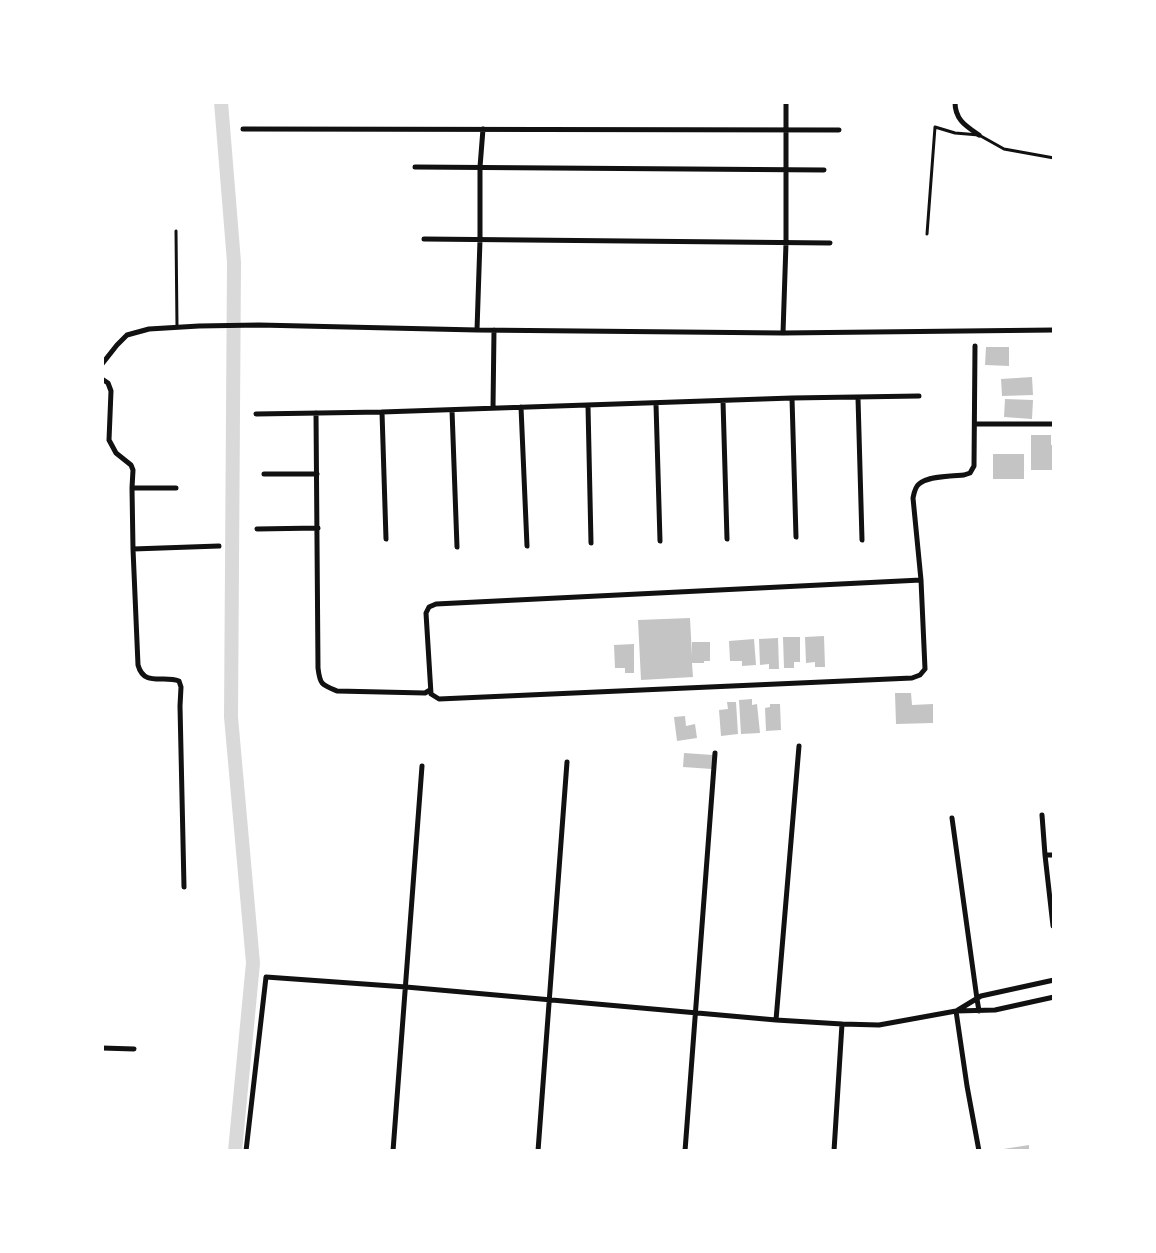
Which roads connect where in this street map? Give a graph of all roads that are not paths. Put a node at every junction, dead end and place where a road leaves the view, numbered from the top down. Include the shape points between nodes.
1 (786, 102) edge
2 (955, 102) edge
3 (243, 129) dead end
4 (483, 129) junction
5 (786, 129) junction
6 (839, 130) dead end
7 (979, 135) junction
8 (1054, 158) edge
9 (415, 167) dead end
10 (480, 167) junction
11 (786, 169) junction
12 (824, 170) dead end
13 (176, 231) dead end
14 (927, 234) dead end
15 (424, 239) dead end
16 (480, 240) junction
17 (786, 243) junction
18 (830, 243) dead end
19 (177, 327) junction
20 (477, 330) junction
21 (494, 330) junction
22 (1054, 330) edge
23 (783, 333) junction
24 (975, 346) dead end
25 (102, 364) edge
26 (102, 378) edge
27 (919, 396) dead end
28 (792, 398) junction
29 (858, 398) junction
30 (723, 401) junction
31 (656, 404) junction
32 (588, 406) junction
33 (521, 407) junction
34 (493, 408) junction
35 (452, 410) junction
36 (382, 412) junction
37 (316, 413) junction
38 (256, 414) dead end
39 (975, 424) junction
40 (1054, 424) edge
41 (264, 474) dead end
42 (317, 474) junction
43 (132, 488) junction
44 (176, 488) dead end
45 (318, 528) junction
46 (257, 529) dead end
47 (796, 537) dead end
48 (386, 539) dead end
49 (727, 539) dead end
50 (861, 540) dead end
51 (660, 542) dead end
52 (591, 543) dead end
53 (219, 546) dead end
54 (457, 546) dead end
55 (526, 546) dead end
56 (133, 549) junction
57 (921, 580) junction
58 (430, 690) junction
59 (799, 746) dead end
60 (715, 753) dead end
61 (567, 762) dead end
62 (422, 766) dead end
63 (1042, 815) dead end
64 (952, 818) dead end
65 (1045, 855) junction
66 (1054, 855) edge
67 (184, 887) dead end
68 (1054, 927) edge
69 (1054, 981) edge
70 (406, 987) junction
71 (1054, 997) edge
72 (550, 999) junction
73 (976, 999) junction
74 (956, 1011) junction
75 (980, 1011) junction
76 (696, 1013) junction
77 (776, 1020) junction
78 (842, 1024) junction
79 (102, 1048) edge
80 (134, 1049) dead end
81 (246, 1151) edge
82 (393, 1151) edge
83 (538, 1151) edge
84 (685, 1151) edge
85 (834, 1151) edge
86 (980, 1151) edge

1 - 5 street
2 - 7 street via 962,123
3 - 4 street
4 - 5 street
4 - 10 street
5 - 6 street
5 - 11 street
7 - 8 lane via 1004,149
7 - 14 lane via 935,127
9 - 10 street
10 - 11 street
10 - 16 street
11 - 12 street
11 - 17 street
13 - 19 lane
15 - 16 street
16 - 17 street
16 - 20 street
17 - 18 street
17 - 23 street
19 - 20 street
19 - 25 street via 127,335
20 - 21 street
21 - 23 street
21 - 34 street
22 - 23 street
24 - 39 street
26 - 43 street via 111,392 109,440 116,453 131,465
27 - 29 street
28 - 29 street
28 - 30 street
28 - 47 street
29 - 50 street
30 - 31 street
30 - 49 street
31 - 32 street
31 - 51 street
32 - 33 street
32 - 52 street
33 - 34 street
33 - 55 street
34 - 35 street
35 - 36 street
35 - 54 street
36 - 37 street
36 - 48 street
37 - 38 street
37 - 42 street
39 - 40 street
39 - 57 street via 973,470 924,481 915,490
41 - 42 street
42 - 45 street
43 - 44 street
43 - 56 street
45 - 46 street
45 - 58 street via 318,668 324,686 337,691
53 - 56 street
56 - 67 street via 140,672 151,679 172,678 181,687
57 - 58 street via 436,604 429,606 426,613
57 - 58 street via 925,669 912,678 439,699
59 - 77 street
60 - 76 street
61 - 72 street
62 - 70 street
63 - 65 street
64 - 73 street
65 - 66 street
65 - 68 street
69 - 73 street
70 - 72 street
70 - 81 street via 266,976
70 - 82 street
71 - 75 street
72 - 76 street
72 - 83 street
73 - 74 street
73 - 75 street
74 - 75 street
74 - 78 street via 879,1025
74 - 86 street
76 - 77 street
76 - 84 street
77 - 78 street
78 - 85 street
79 - 80 street

